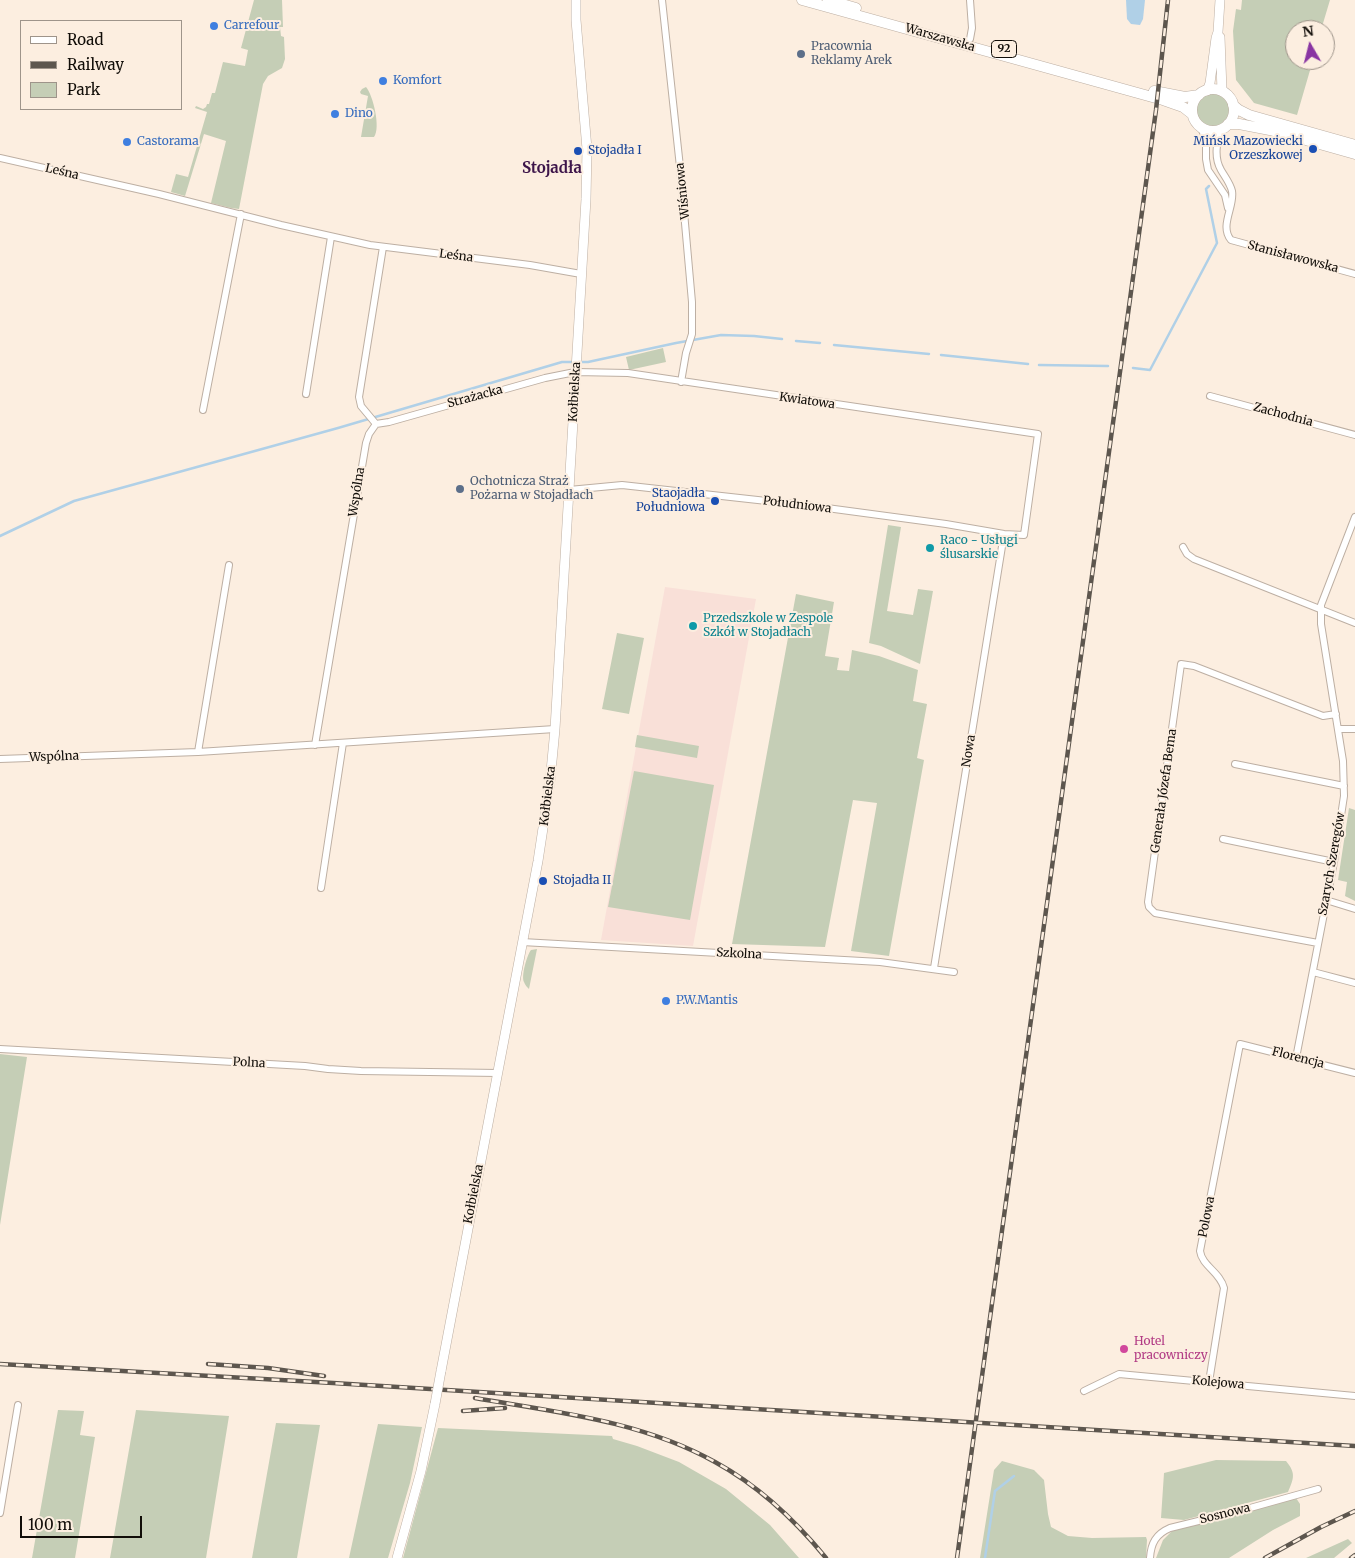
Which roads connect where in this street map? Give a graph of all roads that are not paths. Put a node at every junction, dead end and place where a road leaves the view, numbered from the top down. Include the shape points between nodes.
1 (662, 0) edge
2 (802, 0) edge
3 (828, 0) edge
4 (970, 0) edge
5 (1220, 0) edge
6 (572, 2) edge
7 (1218, 32) junction
8 (970, 39) junction
9 (1222, 91) junction
10 (1203, 93) junction
11 (1233, 105) junction
12 (1192, 114) junction
13 (1225, 127) junction
14 (1201, 128) junction
15 (1355, 146) edge
16 (1355, 154) edge
17 (0, 158) edge
18 (1229, 210) junction
19 (241, 214) junction
20 (331, 237) junction
21 (383, 247) junction
22 (581, 274) junction
23 (1355, 274) edge
24 (576, 370) junction
25 (682, 382) junction
26 (306, 394) dead end
27 (1210, 396) dead end
28 (203, 410) dead end
29 (375, 423) junction
30 (1355, 435) edge
31 (569, 490) junction
32 (1355, 517) edge
33 (1004, 534) junction
34 (1024, 535) joint
35 (1183, 547) dead end
36 (229, 565) dead end
37 (1322, 610) junction
38 (1355, 623) edge
39 (1336, 714) junction
40 (555, 729) junction
41 (1338, 729) junction
42 (1355, 729) edge
43 (343, 743) junction
44 (316, 745) junction
45 (198, 752) junction
46 (0, 760) edge
47 (1235, 764) dead end
48 (1344, 786) junction
49 (1223, 839) dead end
50 (1334, 862) junction
51 (321, 888) dead end
52 (1326, 900) junction
53 (1355, 909) edge
54 (522, 942) junction
55 (1318, 943) junction
56 (934, 968) junction
57 (954, 972) dead end
58 (1313, 972) junction
59 (1355, 982) edge
60 (1240, 1044) joint
61 (0, 1049) edge
62 (1296, 1058) junction
63 (1355, 1072) edge
64 (498, 1073) junction
65 (1209, 1382) junction
66 (1084, 1390) dead end
67 (1355, 1396) edge
68 (18, 1405) dead end
69 (1318, 1489) dead end
70 (0, 1513) edge
71 (397, 1558) edge
72 (1150, 1558) edge

1 - 25 street, Wiśniowa via 692,302 692,334
2 - 12 main road, Warszawska / 92 via 1163,100
3 - 8 main road, Warszawska / 92
4 - 8 street
5 - 7 street
6 - 22 street, Kołbielska via 587,158
7 - 9 street via 1221,38
7 - 10 street via 1210,83
8 - 10 main road, Warszawska / 92 via 1155,91 1185,97
9 - 10 main road, 92
9 - 11 main road
10 - 12 main road via 1193,105
11 - 13 main road via 1233,117
11 - 15 main road via 1249,115
12 - 14 main road, 92
13 - 14 main road via 1213,132
13 - 16 main road via 1240,124 1270,130
13 - 18 street via 1218,141 1218,160 1232,192
14 - 18 street via 1206,139 1208,170 1225,195
17 - 19 street, Leśna
18 - 23 street, Stanisławowska via 1227,233 1231,240
19 - 20 street, Leśna
19 - 28 street
20 - 21 street, Leśna
20 - 26 street
21 - 22 street, Leśna
21 - 29 street via 359,397 361,406
22 - 24 street, Kołbielska
24 - 25 street, Kwiatowa via 628,373
24 - 29 street, Strażacka via 389,422
24 - 31 street, Kołbielska
25 - 34 street, Kwiatowa via 1038,434
27 - 30 street, Zachodnia
29 - 44 street, Wspólna via 366,443
31 - 33 street, Południowa via 622,485 812,506
31 - 40 street, Kołbielska
32 - 37 street, Szarych Szeregów
33 - 34 street, Południowa
33 - 56 street, Nowa
35 - 37 street via 1194,560
36 - 45 street
37 - 38 street
37 - 39 street, Szarych Szeregów via 1321,624
39 - 41 street, Szarych Szeregów
39 - 55 street, Generała Józefa Bema via 1323,716 1182,664 1148,902 1155,912
40 - 43 street, Wspólna
40 - 54 street, Kołbielska via 543,833
41 - 42 street
41 - 48 street, Szarych Szeregów
43 - 44 street, Wspólna
43 - 51 street
44 - 45 street, Wspólna
45 - 46 street, Wspólna
47 - 48 street
48 - 50 street, Szarych Szeregów
49 - 50 street
50 - 52 street, Szarych Szeregów
52 - 53 street
52 - 55 street, Szarych Szeregów
54 - 56 street, Szkolna via 880,962
54 - 64 street, Kołbielska
55 - 58 street, Szarych Szeregów
56 - 57 street, Szkolna
58 - 59 street
58 - 62 street, Szarych Szeregów
60 - 62 street, Florencja
60 - 65 street, Polowa via 1200,1251 1224,1288
61 - 64 street, Polna via 328,1069
62 - 63 street, Florencja
64 - 71 street, Kołbielska, bridge via 435,1404
65 - 66 street, Kolejowa via 1119,1374
65 - 67 street, Kolejowa
68 - 70 street
69 - 72 street, Sosnowa via 1170,1528 1154,1540

